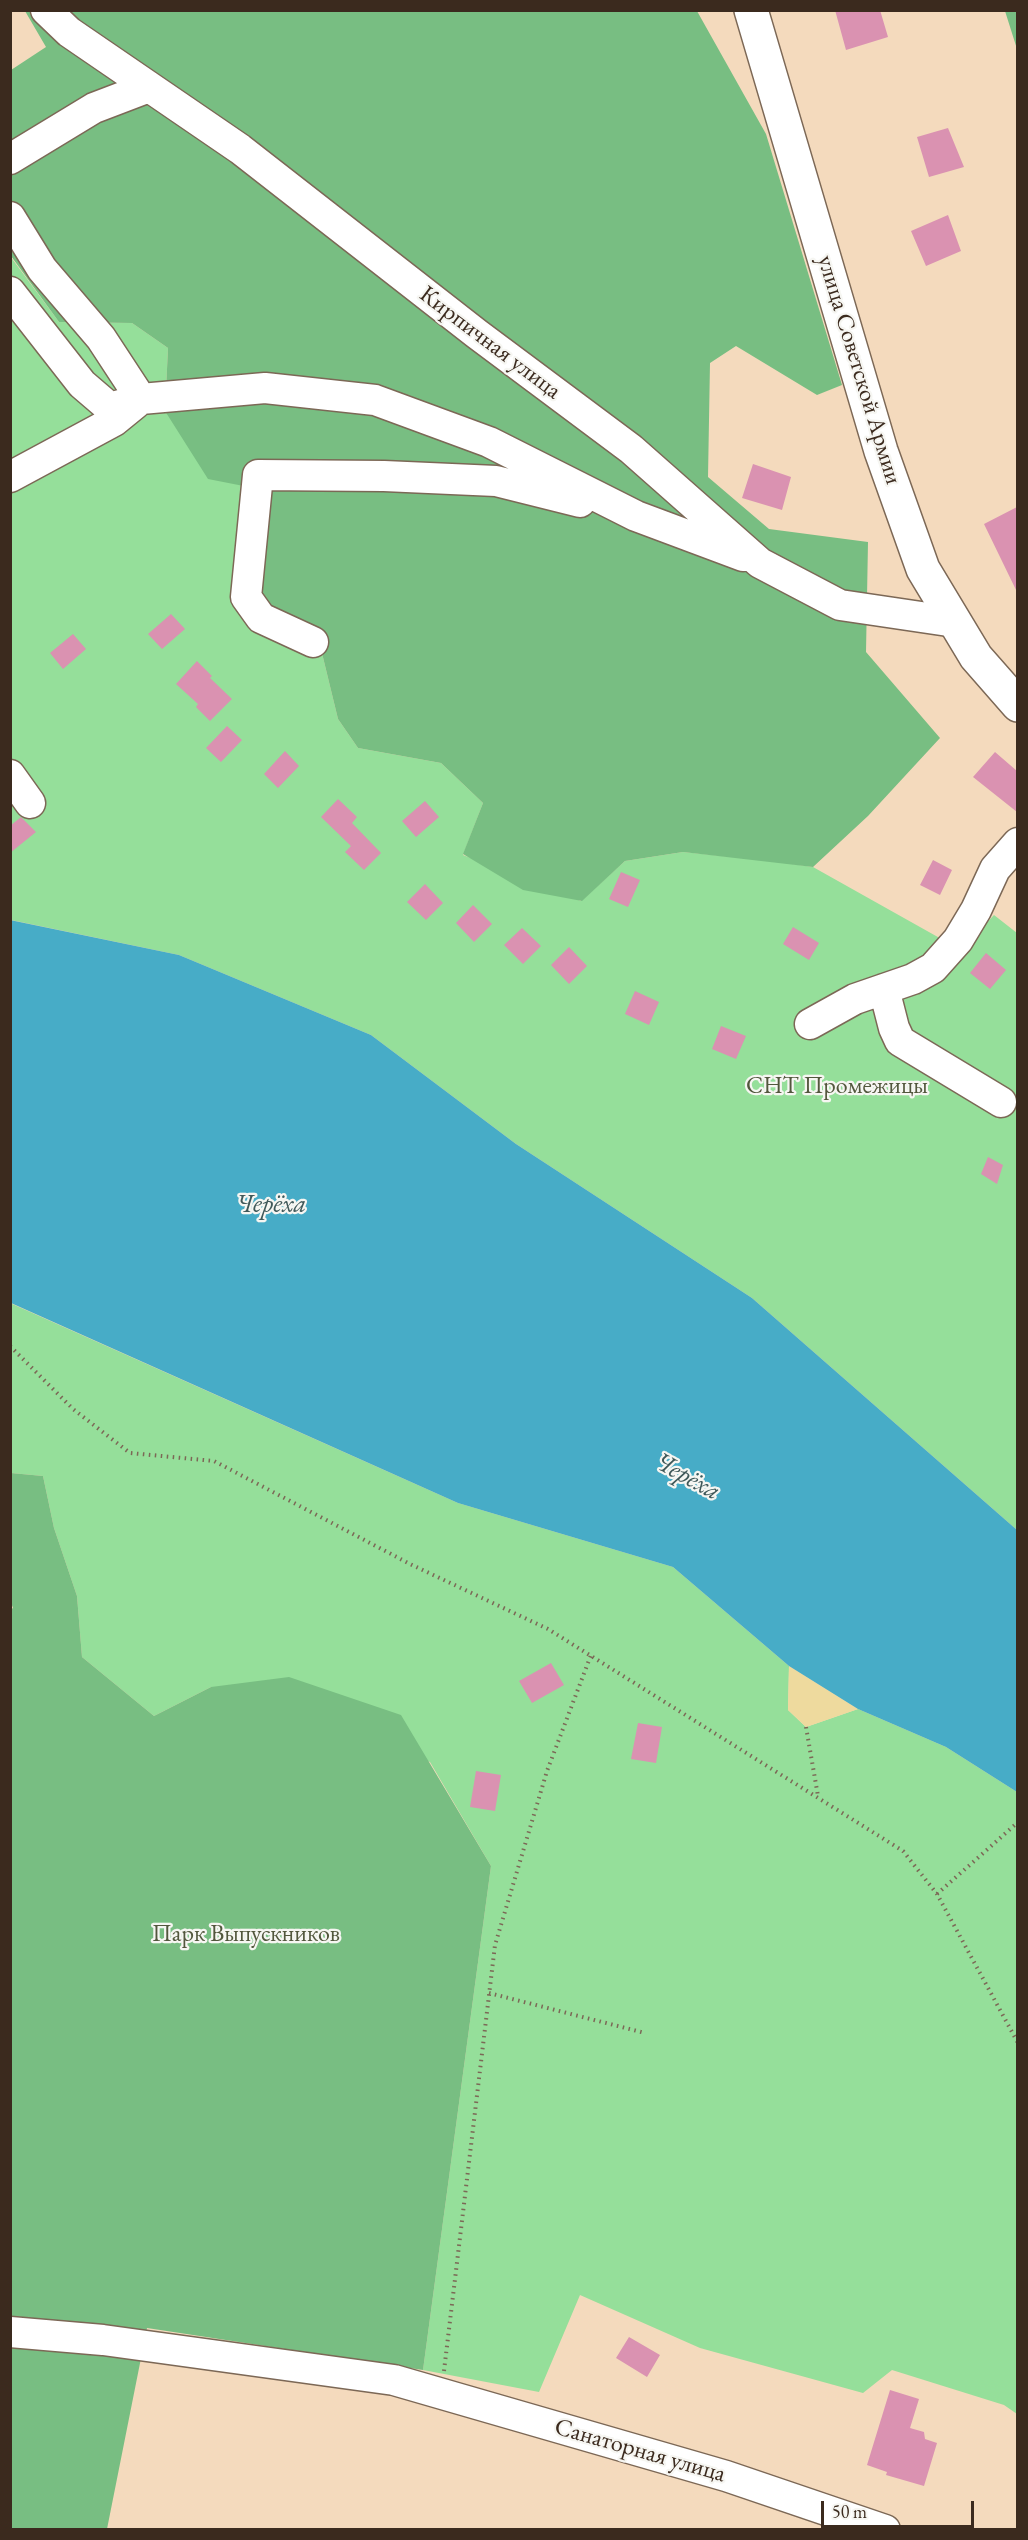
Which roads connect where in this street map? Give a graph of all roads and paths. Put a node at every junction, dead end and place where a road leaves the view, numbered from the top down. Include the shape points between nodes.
1 (46, 10) edge
2 (752, 10) edge
3 (149, 87) junction
4 (10, 159) edge
5 (10, 218) edge
6 (10, 292) edge
7 (141, 399) junction
8 (10, 477) edge
9 (636, 516) junction
10 (760, 563) junction
11 (955, 622) junction
12 (313, 642) dead end
13 (1017, 705) edge
14 (10, 776) edge
15 (30, 803) dead end
16 (1017, 843) edge
17 (884, 989) junction
18 (810, 1024) dead end
19 (1001, 1102) dead end
20 (10, 1346) edge
21 (591, 1655) junction
22 (806, 1727) dead end
23 (819, 1797) junction
24 (1016, 1824) dead end
25 (937, 1894) junction
26 (489, 1993) junction
27 (645, 2033) dead end
28 (1017, 2043) edge
29 (10, 2332) edge
30 (441, 2393) junction
31 (885, 2529) edge

1 - 3 street, Кирпичная улица via 69,32
2 - 11 main road, улица Советской Армии via 881,451 923,569
3 - 4 street via 94,108
3 - 10 street, Кирпичная улица via 240,149 631,449
5 - 7 street via 42,269 101,338
6 - 7 street via 82,384 110,408
7 - 8 street via 114,421
7 - 9 street via 266,388 375,400 489,442
9 - 10 street
9 - 12 street via 496,481 258,475 246,597 261,618
10 - 11 street, Кирпичная улица via 840,605
11 - 13 main road, улица Советской Армии via 976,657
14 - 15 street
16 - 17 street via 995,869 958,939 933,969
17 - 18 street via 855,999
17 - 19 street via 900,1041
20 - 21 path via 73,1409 130,1453 214,1461 410,1564 548,1629
21 - 23 path
21 - 26 path via 547,1771 495,1945
22 - 23 path
23 - 25 path via 903,1851
24 - 25 path
25 - 28 path
26 - 27 path
26 - 30 path
29 - 30 street, Санаторная улица via 103,2340 394,2379
30 - 31 street, Санаторная улица via 726,2476

